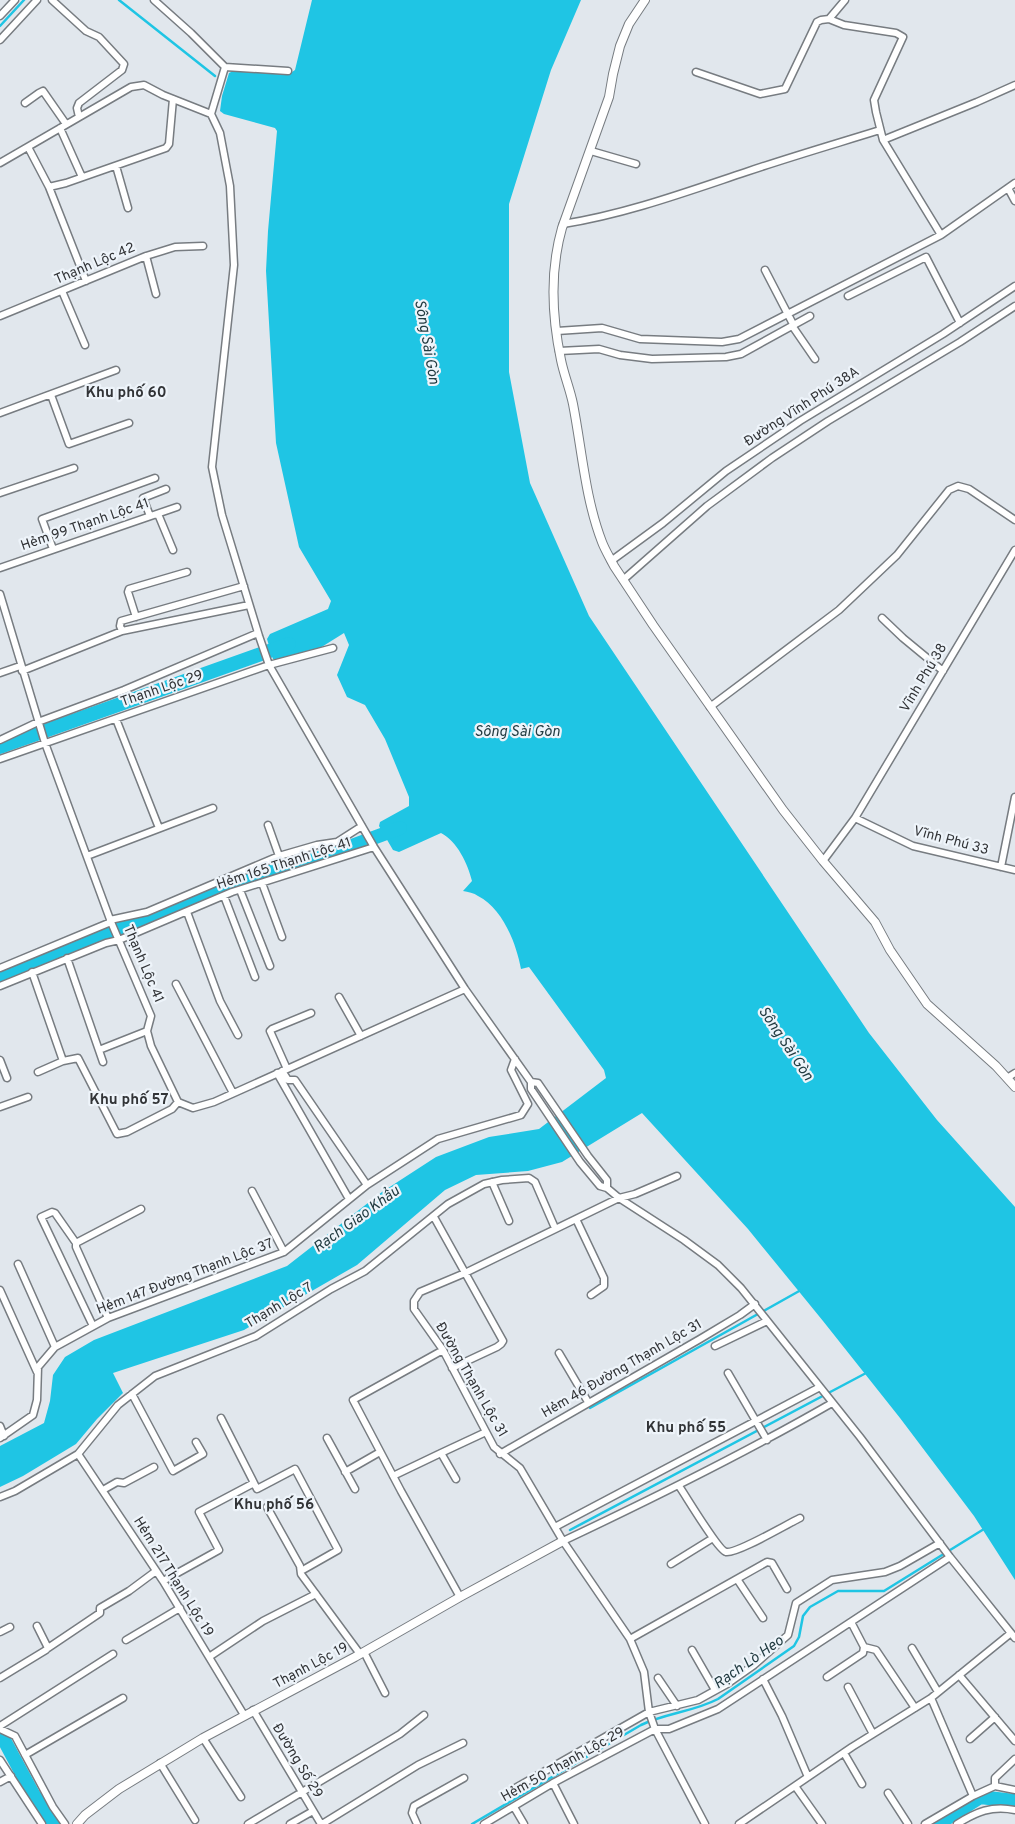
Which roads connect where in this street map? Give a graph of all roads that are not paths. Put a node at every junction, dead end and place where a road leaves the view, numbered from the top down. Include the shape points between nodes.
1 (15, 0) edge
2 (37, 0) edge
3 (52, 0) edge
4 (154, 0) edge
5 (645, 0) edge
6 (845, 0) edge
7 (0, 16) edge
8 (830, 20) junction
9 (0, 40) edge
10 (225, 66) junction
11 (288, 71) dead end
12 (696, 72) dead end
13 (1015, 85) edge
14 (173, 99) junction
15 (25, 103) dead end
16 (211, 114) junction
17 (80, 117) junction
18 (63, 126) junction
19 (880, 130) junction
20 (883, 140) junction
21 (28, 147) junction
22 (591, 151) junction
23 (0, 163) edge
24 (636, 164) dead end
25 (116, 166) junction
26 (82, 177) junction
27 (1015, 183) edge
28 (49, 187) junction
29 (1008, 188) junction
30 (1015, 201) edge
31 (128, 208) dead end
32 (563, 224) junction
33 (941, 235) junction
34 (203, 246) dead end
35 (146, 256) junction
36 (765, 270) dead end
37 (86, 281) junction
38 (1015, 286) edge
39 (62, 291) junction
40 (156, 294) dead end
41 (848, 296) dead end
42 (1015, 306) edge
43 (788, 315) junction
44 (0, 316) edge
45 (810, 316) dead end
46 (960, 323) junction
47 (793, 326) junction
48 (556, 331) junction
49 (85, 346) dead end
50 (559, 351) junction
51 (815, 358) dead end
52 (116, 370) dead end
53 (51, 394) junction
54 (0, 413) edge
55 (129, 423) dead end
56 (74, 468) dead end
57 (155, 478) dead end
58 (166, 489) dead end
59 (0, 493) edge
60 (177, 507) dead end
61 (158, 514) junction
62 (150, 516) junction
63 (1015, 520) edge
64 (53, 549) junction
65 (173, 550) dead end
66 (1015, 550) edge
67 (611, 561) junction
68 (0, 568) edge
69 (187, 572) dead end
70 (624, 580) junction
71 (244, 586) junction
72 (0, 594) edge
73 (250, 605) junction
74 (2, 611) edge
75 (136, 617) junction
76 (882, 618) dead end
77 (122, 631) junction
78 (259, 635) junction
79 (333, 648) dead end
80 (270, 665) junction
81 (21, 668) junction
82 (943, 671) junction
83 (0, 673) edge
84 (710, 707) junction
85 (116, 718) junction
86 (38, 724) junction
87 (0, 740) edge
88 (45, 743) junction
89 (0, 759) edge
90 (1015, 797) edge
91 (213, 808) dead end
92 (855, 818) junction
93 (268, 826) dead end
94 (159, 828) junction
95 (363, 828) junction
96 (374, 847) junction
97 (87, 856) junction
98 (279, 856) junction
99 (823, 861) junction
100 (1001, 867) junction
101 (1015, 870) edge
102 (262, 883) junction
103 (240, 890) junction
104 (224, 896) junction
105 (187, 912) junction
106 (111, 921) junction
107 (282, 937) dead end
108 (118, 939) junction
109 (67, 958) junction
110 (270, 966) dead end
111 (0, 968) edge
112 (32, 972) junction
113 (255, 977) dead end
114 (176, 984) dead end
115 (0, 986) edge
116 (465, 989) junction
117 (339, 997) dead end
118 (310, 1013) dead end
119 (147, 1031) junction
120 (238, 1035) dead end
121 (361, 1036) junction
122 (99, 1050) junction
123 (515, 1059) junction
124 (0, 1060) edge
125 (63, 1061) junction
126 (103, 1062) dead end
127 (282, 1071) junction
128 (38, 1072) dead end
129 (1015, 1073) edge
130 (7, 1078) dead end
131 (1007, 1078) junction
132 (531, 1082) junction
133 (1015, 1087) edge
134 (233, 1093) junction
135 (28, 1097) dead end
136 (178, 1102) junction
137 (0, 1108) edge
138 (677, 1176) dead end
139 (492, 1182) junction
140 (367, 1185) junction
141 (606, 1188) junction
142 (252, 1191) dead end
143 (619, 1198) junction
144 (349, 1199) junction
145 (141, 1209) dead end
146 (434, 1217) junction
147 (576, 1219) junction
148 (509, 1221) dead end
149 (555, 1228) junction
150 (76, 1243) junction
151 (284, 1252) junction
152 (18, 1264) dead end
153 (465, 1273) junction
154 (0, 1290) edge
155 (591, 1295) dead end
156 (756, 1306) junction
157 (108, 1318) junction
158 (765, 1319) junction
159 (93, 1326) junction
160 (714, 1346) dead end
161 (54, 1347) junction
162 (443, 1350) junction
163 (559, 1353) dead end
164 (452, 1368) junction
165 (38, 1373) junction
166 (728, 1373) dead end
167 (821, 1389) junction
168 (132, 1394) junction
169 (830, 1401) junction
170 (588, 1402) junction
171 (221, 1418) dead end
172 (757, 1423) junction
173 (0, 1426) edge
174 (486, 1432) junction
175 (2, 1437) edge
176 (327, 1438) dead end
177 (768, 1440) junction
178 (196, 1442) dead end
179 (380, 1452) junction
180 (441, 1453) junction
181 (78, 1454) junction
182 (500, 1454) junction
183 (154, 1467) dead end
184 (346, 1472) junction
185 (393, 1476) junction
186 (456, 1479) dead end
187 (254, 1483) junction
188 (679, 1486) junction
189 (104, 1489) junction
190 (355, 1489) dead end
191 (0, 1497) edge
192 (267, 1507) dead end
193 (800, 1518) dead end
194 (555, 1527) junction
195 (713, 1538) junction
196 (563, 1541) junction
197 (942, 1546) junction
198 (950, 1556) junction
199 (671, 1564) dead end
200 (156, 1571) junction
201 (301, 1571) junction
202 (737, 1579) junction
203 (163, 1581) junction
204 (787, 1589) dead end
205 (316, 1594) junction
206 (460, 1597) junction
207 (180, 1608) junction
208 (763, 1618) dead end
209 (851, 1622) junction
210 (10, 1626) dead end
211 (37, 1626) dead end
212 (0, 1632) edge
213 (1013, 1636) edge
214 (630, 1639) junction
215 (126, 1640) dead end
216 (864, 1647) junction
217 (912, 1648) dead end
218 (46, 1650) dead end
219 (692, 1650) dead end
220 (362, 1653) junction
221 (113, 1654) dead end
222 (209, 1657) junction
223 (959, 1675) junction
224 (827, 1677) dead end
225 (0, 1678) edge
226 (658, 1678) dead end
227 (763, 1679) junction
228 (848, 1687) dead end
229 (715, 1690) junction
230 (938, 1692) junction
231 (385, 1693) dead end
232 (123, 1698) dead end
233 (931, 1698) junction
234 (677, 1706) junction
235 (915, 1708) junction
236 (252, 1710) junction
237 (650, 1713) junction
238 (244, 1715) junction
239 (424, 1715) dead end
240 (995, 1717) junction
241 (0, 1727) edge
242 (654, 1727) junction
243 (873, 1734) junction
244 (202, 1738) junction
245 (970, 1739) dead end
246 (1015, 1741) edge
247 (463, 1743) dead end
248 (844, 1753) junction
249 (25, 1755) junction
250 (1015, 1759) edge
251 (0, 1760) edge
252 (160, 1763) junction
253 (11, 1776) junction
254 (464, 1778) dead end
255 (808, 1778) junction
256 (0, 1782) edge
257 (553, 1783) junction
258 (862, 1784) dead end
259 (795, 1786) junction
260 (996, 1786) junction
261 (1015, 1790) edge
262 (510, 1791) dead end
263 (302, 1792) junction
264 (888, 1793) dead end
265 (972, 1796) junction
266 (241, 1797) dead end
267 (514, 1807) junction
268 (1015, 1810) edge
269 (313, 1811) junction
270 (195, 1820) dead end
271 (42, 1824) edge
272 (65, 1824) edge
273 (77, 1824) edge
274 (248, 1824) edge
275 (290, 1824) edge
276 (322, 1824) edge
277 (417, 1824) edge
278 (484, 1824) edge
279 (524, 1824) edge
280 (574, 1824) edge
281 (705, 1824) edge
282 (739, 1824) edge
283 (822, 1824) edge
284 (908, 1824) edge
285 (925, 1824) edge
286 (957, 1824) edge

1 - 7 street
2 - 9 street
3 - 17 street via 86,31 99,37 124,64 122,70 79,103
4 - 10 street
5 - 22 street via 629,24 620,46 609,97
6 - 8 street
8 - 12 street via 817,22 785,89 760,94
8 - 19 street via 903,37 874,100
10 - 11 street
10 - 16 street
13 - 20 street
14 - 16 street
14 - 17 street via 144,85 131,87
14 - 25 street via 168,146
15 - 18 street via 38,92 43,92
16 - 71 street via 220,133 230,186 234,265 212,467 222,515
17 - 18 street
18 - 21 street
18 - 26 street
19 - 20 street
19 - 32 street via 666,199 599,218
20 - 33 street
21 - 23 street
21 - 28 street
22 - 24 street
22 - 32 street
25 - 26 street
25 - 31 street
26 - 28 street
27 - 29 street
28 - 37 street
29 - 30 street
29 - 33 street
32 - 48 street via 554,269
33 - 43 street
34 - 35 street, Thạnh Lộc 42 via 175,247
35 - 37 street, Thạnh Lộc 42
35 - 40 street
36 - 43 street
37 - 39 street, Thạnh Lộc 42
38 - 46 street, Đường Vĩnh Phú 38A
39 - 44 street, Thạnh Lộc 42
39 - 49 street
41 - 46 street via 926,257
42 - 70 street via 772,458 707,506
43 - 47 street
43 - 48 street via 739,339 722,342 640,339 602,328
45 - 47 street
46 - 67 street, Đường Vĩnh Phú 38A via 803,419 726,471
47 - 50 street via 741,354 726,357 652,359 600,349
47 - 51 street
48 - 50 street
50 - 67 street via 589,498 602,543
52 - 53 street
53 - 54 street
53 - 55 street via 69,444
56 - 59 street
57 - 64 street via 42,519
58 - 62 street via 143,498
60 - 61 street, Hẻm 99 Thạnh Lộc 41
61 - 62 street, Hẻm 99 Thạnh Lộc 41
61 - 65 street
62 - 64 street, Hẻm 99 Thạnh Lộc 41
63 - 84 street via 969,489 958,486 949,490 897,555 839,610
64 - 68 street, Hẻm 99 Thạnh Lộc 41
66 - 82 street, Vĩnh Phú 38
67 - 70 street
69 - 75 street via 129,589
70 - 84 street
71 - 73 street
71 - 75 street
72 - 74 street, Thạnh Lộc 41
73 - 77 street
73 - 78 street
74 - 81 street, Thạnh Lộc 41
75 - 77 street via 122,621
76 - 82 street
77 - 81 street
78 - 80 street
78 - 86 street
79 - 80 street, Thạnh Lộc 29
80 - 85 street, Thạnh Lộc 29
80 - 95 street
81 - 83 street
81 - 86 street, Thạnh Lộc 41
82 - 92 street, Vĩnh Phú 38
84 - 99 street
85 - 88 street, Thạnh Lộc 29
85 - 94 street
86 - 87 street
86 - 88 street, Thạnh Lộc 41
88 - 89 street, Thạnh Lộc 29
88 - 97 street, Thạnh Lộc 41
90 - 100 street
91 - 94 street
92 - 99 street, Vĩnh Phú 38
92 - 100 street, Vĩnh Phú 33 via 913,846
93 - 98 street
94 - 97 street
95 - 96 street
95 - 98 street via 338,842
96 - 102 street, Hẻm 165 Thạnh Lộc 41
96 - 116 street
97 - 106 street, Thạnh Lộc 41
98 - 106 street via 154,910
99 - 131 street via 875,922 927,1004
100 - 101 street, Vĩnh Phú 33
102 - 103 street, Hẻm 165 Thạnh Lộc 41
102 - 107 street
103 - 104 street, Hẻm 165 Thạnh Lộc 41
103 - 110 street
104 - 105 street, Hẻm 165 Thạnh Lộc 41
104 - 113 street
105 - 108 street, Hẻm 165 Thạnh Lộc 41
105 - 120 street via 220,1001
106 - 108 street, Thạnh Lộc 41
106 - 111 street
108 - 109 street, Hẻm 165 Thạnh Lộc 41
108 - 119 street, Thạnh Lộc 41 via 152,1016
109 - 112 street, Hẻm 165 Thạnh Lộc 41
109 - 122 street
112 - 115 street, Hẻm 165 Thạnh Lộc 41
112 - 125 street
114 - 134 street
116 - 121 street
116 - 123 street
117 - 121 street
118 - 127 street via 270,1031
119 - 122 street
119 - 136 street, Thạnh Lộc 41
121 - 127 street
122 - 126 street
123 - 132 street
123 - 140 street, Hẻm 147 Đường Thạnh Lộc 37 via 512,1070 528,1104 521,1115 438,1139
124 - 130 street
125 - 128 street
125 - 136 street via 76,1057 80,1060 117,1134 128,1132 172,1109
127 - 134 street
127 - 140 street via 288,1080 295,1080
127 - 144 street
129 - 131 street
131 - 133 street
132 - 141 street via 531,1089 580,1162 600,1186
132 - 141 street via 538,1083 607,1180
134 - 136 street via 193,1108
135 - 137 street
138 - 143 street, Đường Thạnh Lộc 31
139 - 146 street, Thạnh Lộc 7 via 448,1204
139 - 148 street
139 - 149 street, Thạnh Lộc 7 via 529,1178 535,1182
140 - 144 street, Hẻm 147 Đường Thạnh Lộc 37
141 - 143 street
142 - 151 street
143 - 147 street, Đường Thạnh Lộc 31
143 - 156 street via 718,1265
144 - 151 street, Hẻm 147 Đường Thạnh Lộc 37
145 - 150 street
146 - 153 street
146 - 168 street, Thạnh Lộc 7 via 366,1271 256,1336 155,1376
147 - 149 street, Đường Thạnh Lộc 31
147 - 155 street via 604,1278 604,1286
149 - 153 street, Đường Thạnh Lộc 31
150 - 157 street
150 - 159 street via 55,1213 41,1217
151 - 157 street, Hẻm 147 Đường Thạnh Lộc 37
152 - 161 street
153 - 162 street, Đường Thạnh Lộc 31 via 420,1292 414,1301 414,1309
153 - 164 street via 503,1341
154 - 165 street
156 - 158 street
156 - 170 street, Hẻm 46 Đường Thạnh Lộc 31
157 - 159 street, Hẻm 147 Đường Thạnh Lộc 37
158 - 160 street via 752,1330
158 - 167 street
159 - 161 street, Hẻm 147 Đường Thạnh Lộc 37
161 - 165 street, Hẻm 147 Đường Thạnh Lộc 37 via 38,1367
162 - 164 street, Đường Thạnh Lộc 31
162 - 179 street via 353,1400
163 - 170 street
164 - 174 street, Đường Thạnh Lộc 31
165 - 175 street, Hẻm 147 Đường Thạnh Lộc 37 via 33,1415
166 - 172 street
167 - 169 street
167 - 172 street
168 - 178 street via 173,1470 203,1454
168 - 181 street, Thạnh Lộc 7 via 118,1405
169 - 177 street
169 - 197 street
170 - 182 street, Hẻm 46 Đường Thạnh Lộc 31
171 - 187 street
172 - 177 street
172 - 194 street
173 - 175 street
174 - 180 street
174 - 182 street, Đường Thạnh Lộc 31
176 - 184 street
177 - 188 street
179 - 184 street
179 - 185 street
180 - 185 street
180 - 186 street
181 - 189 street, Hẻm 217 Thạnh Lộc 19
181 - 191 street, Thạnh Lộc 7
182 - 194 street, Đường Thạnh Lộc 31 via 520,1468
183 - 189 street via 124,1483 117,1482
184 - 190 street
185 - 206 street
187 - 201 street via 257,1489 295,1469 338,1550
187 - 203 street via 199,1512 220,1550
188 - 195 street
188 - 196 street
189 - 200 street, Hẻm 217 Thạnh Lộc 19
192 - 201 street
193 - 195 street via 728,1552 723,1551
194 - 196 street, Đường Thạnh Lộc 31
195 - 199 street
196 - 206 street, Thạnh Lộc 19
196 - 214 street, Đường Thạnh Lộc 31
197 - 198 street
197 - 229 street via 885,1572 832,1580 800,1600 796,1603 788,1635 754,1665
198 - 209 street, Hẻm 50 Thạnh Lộc 29
198 - 213 street
200 - 203 street, Hẻm 217 Thạnh Lộc 19
200 - 211 street via 48,1648
201 - 205 street
202 - 204 street via 768,1562 772,1563
202 - 208 street
202 - 214 street
203 - 207 street, Hẻm 217 Thạnh Lộc 19
205 - 220 street
205 - 222 street via 262,1621
206 - 220 street, Thạnh Lộc 19
207 - 215 street
207 - 222 street, Hẻm 217 Thạnh Lộc 19
209 - 216 street
209 - 227 street, Hẻm 50 Thạnh Lộc 29
210 - 212 street
213 - 223 street
214 - 237 street, Đường Thạnh Lộc 31 via 644,1672
216 - 224 street via 863,1653
216 - 235 street via 876,1650
217 - 230 street
218 - 225 street
219 - 229 street
220 - 231 street
220 - 236 street, Thạnh Lộc 19
221 - 241 street
222 - 238 street, Hẻm 217 Thạnh Lộc 19
223 - 230 street
223 - 240 street
226 - 234 street
227 - 242 street, Hẻm 50 Thạnh Lộc 29 via 718,1709 669,1729
227 - 255 street
228 - 243 street
229 - 234 street via 698,1700
230 - 233 street
232 - 249 street
233 - 235 street
233 - 265 street
234 - 237 street
235 - 243 street
236 - 238 street, Thạnh Lộc 19
236 - 263 street, Đường Số 29
237 - 242 street, Đường Thạnh Lộc 31
237 - 262 street
238 - 244 street, Thạnh Lộc 19
239 - 263 street via 400,1734
240 - 245 street
240 - 246 street
241 - 249 street via 14,1736
242 - 257 street, Hẻm 50 Thạnh Lộc 29
242 - 281 street, Đường Thạnh Lộc 31
243 - 248 street
244 - 252 street, Thạnh Lộc 19
244 - 266 street
247 - 276 street via 418,1765
248 - 255 street
248 - 258 street
249 - 272 street
250 - 260 street via 995,1778
251 - 253 street
252 - 270 street
252 - 273 street, Thạnh Lộc 19 via 119,1789
253 - 256 street
253 - 271 street
254 - 277 street via 414,1806 412,1813
255 - 259 street
257 - 267 street, Hẻm 50 Thạnh Lộc 29
257 - 280 street
259 - 282 street
259 - 283 street
260 - 261 street
260 - 265 street
263 - 269 street, Đường Số 29
263 - 274 street
264 - 284 street
265 - 285 street
267 - 278 street, Hẻm 50 Thạnh Lộc 29
267 - 279 street
268 - 286 street via 997,1807 984,1810
269 - 275 street
269 - 276 street, Đường Số 29

